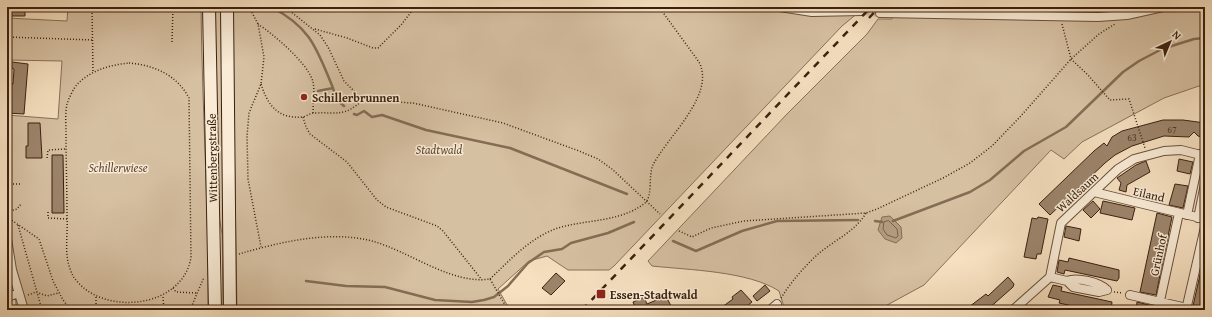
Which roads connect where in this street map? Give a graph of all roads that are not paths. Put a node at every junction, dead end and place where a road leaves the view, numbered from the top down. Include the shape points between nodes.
1 (209, 7) edge
2 (226, 7) edge
3 (780, 7) edge
4 (1163, 7) edge
5 (862, 11) dead end
6 (880, 13) tunnel mouth
7 (1203, 155) edge
8 (1205, 184) edge
9 (1094, 192) junction
10 (1183, 214) junction
11 (1202, 218) edge
12 (1205, 227) edge
13 (7, 239) edge
14 (1050, 277) junction
15 (1107, 290) road end
16 (19, 295) junction
17 (1130, 295) road end
18 (7, 297) edge
19 (777, 304) road end
20 (1159, 306) edge
21 (1187, 309) edge
22 (24, 310) edge
23 (215, 310) edge
24 (230, 310) edge
25 (770, 310) edge
26 (1013, 310) edge

1 - 23 main road, Wittenbergstraße
2 - 24 main road, Wittenbergstraße
3 - 5 street via 812,12
4 - 6 street via 1127,15
7 - 9 street, Waldsaum via 1181,150 1147,154 1118,169
7 - 10 street, Grünhof
8 - 11 street
9 - 10 street, Eiland
9 - 14 street, Waldsaum via 1061,223
10 - 11 street, Eiland
10 - 20 street, Grünhof
12 - 21 street
13 - 16 street
14 - 15 street via 1099,292
14 - 26 street
16 - 18 street
16 - 22 street
17 - 20 street
19 - 25 street
20 - 21 street

